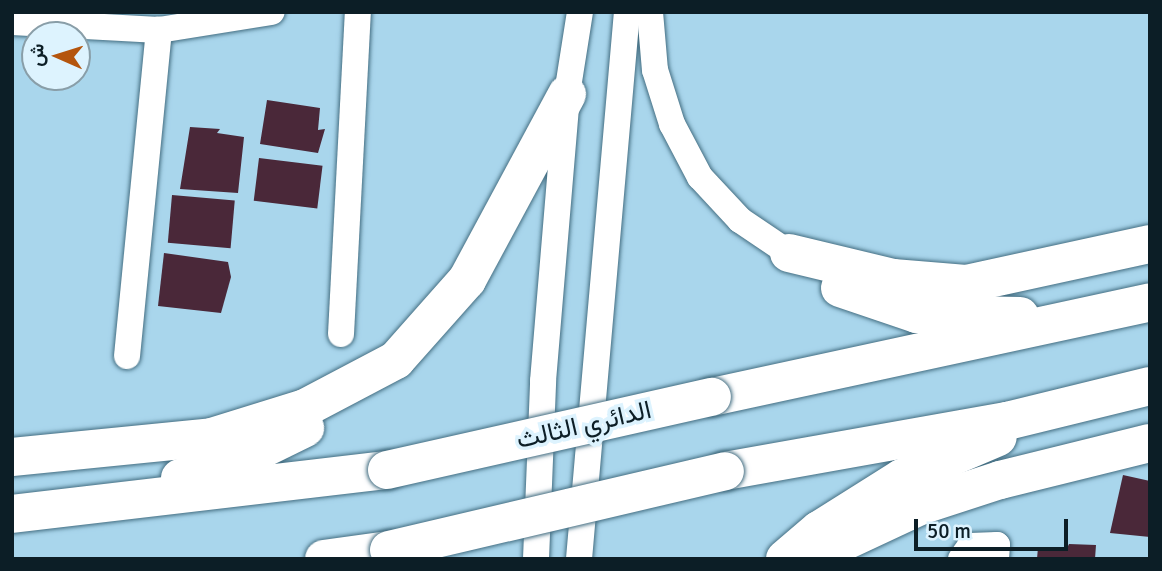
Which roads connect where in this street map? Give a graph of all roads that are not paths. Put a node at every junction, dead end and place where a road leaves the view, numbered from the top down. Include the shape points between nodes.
1 (272, 12) edge
2 (358, 12) edge
3 (580, 12) edge
4 (627, 12) edge
5 (650, 12) edge
6 (12, 22) edge
7 (159, 30) junction
8 (567, 94) junction
9 (1150, 244) edge
10 (789, 253) junction
11 (1150, 302) edge
12 (1084, 318) junction
13 (341, 334) dead end
14 (127, 356) dead end
15 (396, 360) junction
16 (1150, 386) edge
17 (1075, 404) junction
18 (1150, 443) edge
19 (12, 457) edge
20 (109, 502) junction
21 (12, 514) edge
22 (324, 559) edge
23 (536, 559) edge
24 (579, 559) edge
25 (785, 559) edge
26 (821, 559) edge
27 (961, 559) edge
28 (996, 559) edge

1 - 7 street
2 - 13 street
3 - 8 street
4 - 24 street
5 - 10 street via 656,70 672,124 700,177 740,220
6 - 7 street
7 - 14 street
8 - 15 highway via 467,280
8 - 23 street via 543,381
9 - 10 highway via 966,284 893,278
10 - 12 highway via 845,291 917,314
11 - 12 highway, الدائري الثالث
12 - 20 highway, الدائري الثالث, bridge via 387,470
15 - 19 highway via 305,408 212,437
15 - 20 highway via 322,419 254,453
16 - 17 highway
17 - 22 highway, bridge via 725,471 389,550
17 - 25 highway via 902,478 819,530
18 - 26 highway via 1000,480 920,506 843,542
20 - 21 highway, الدائري الثالث
27 - 28 street via 970,545 996,545

